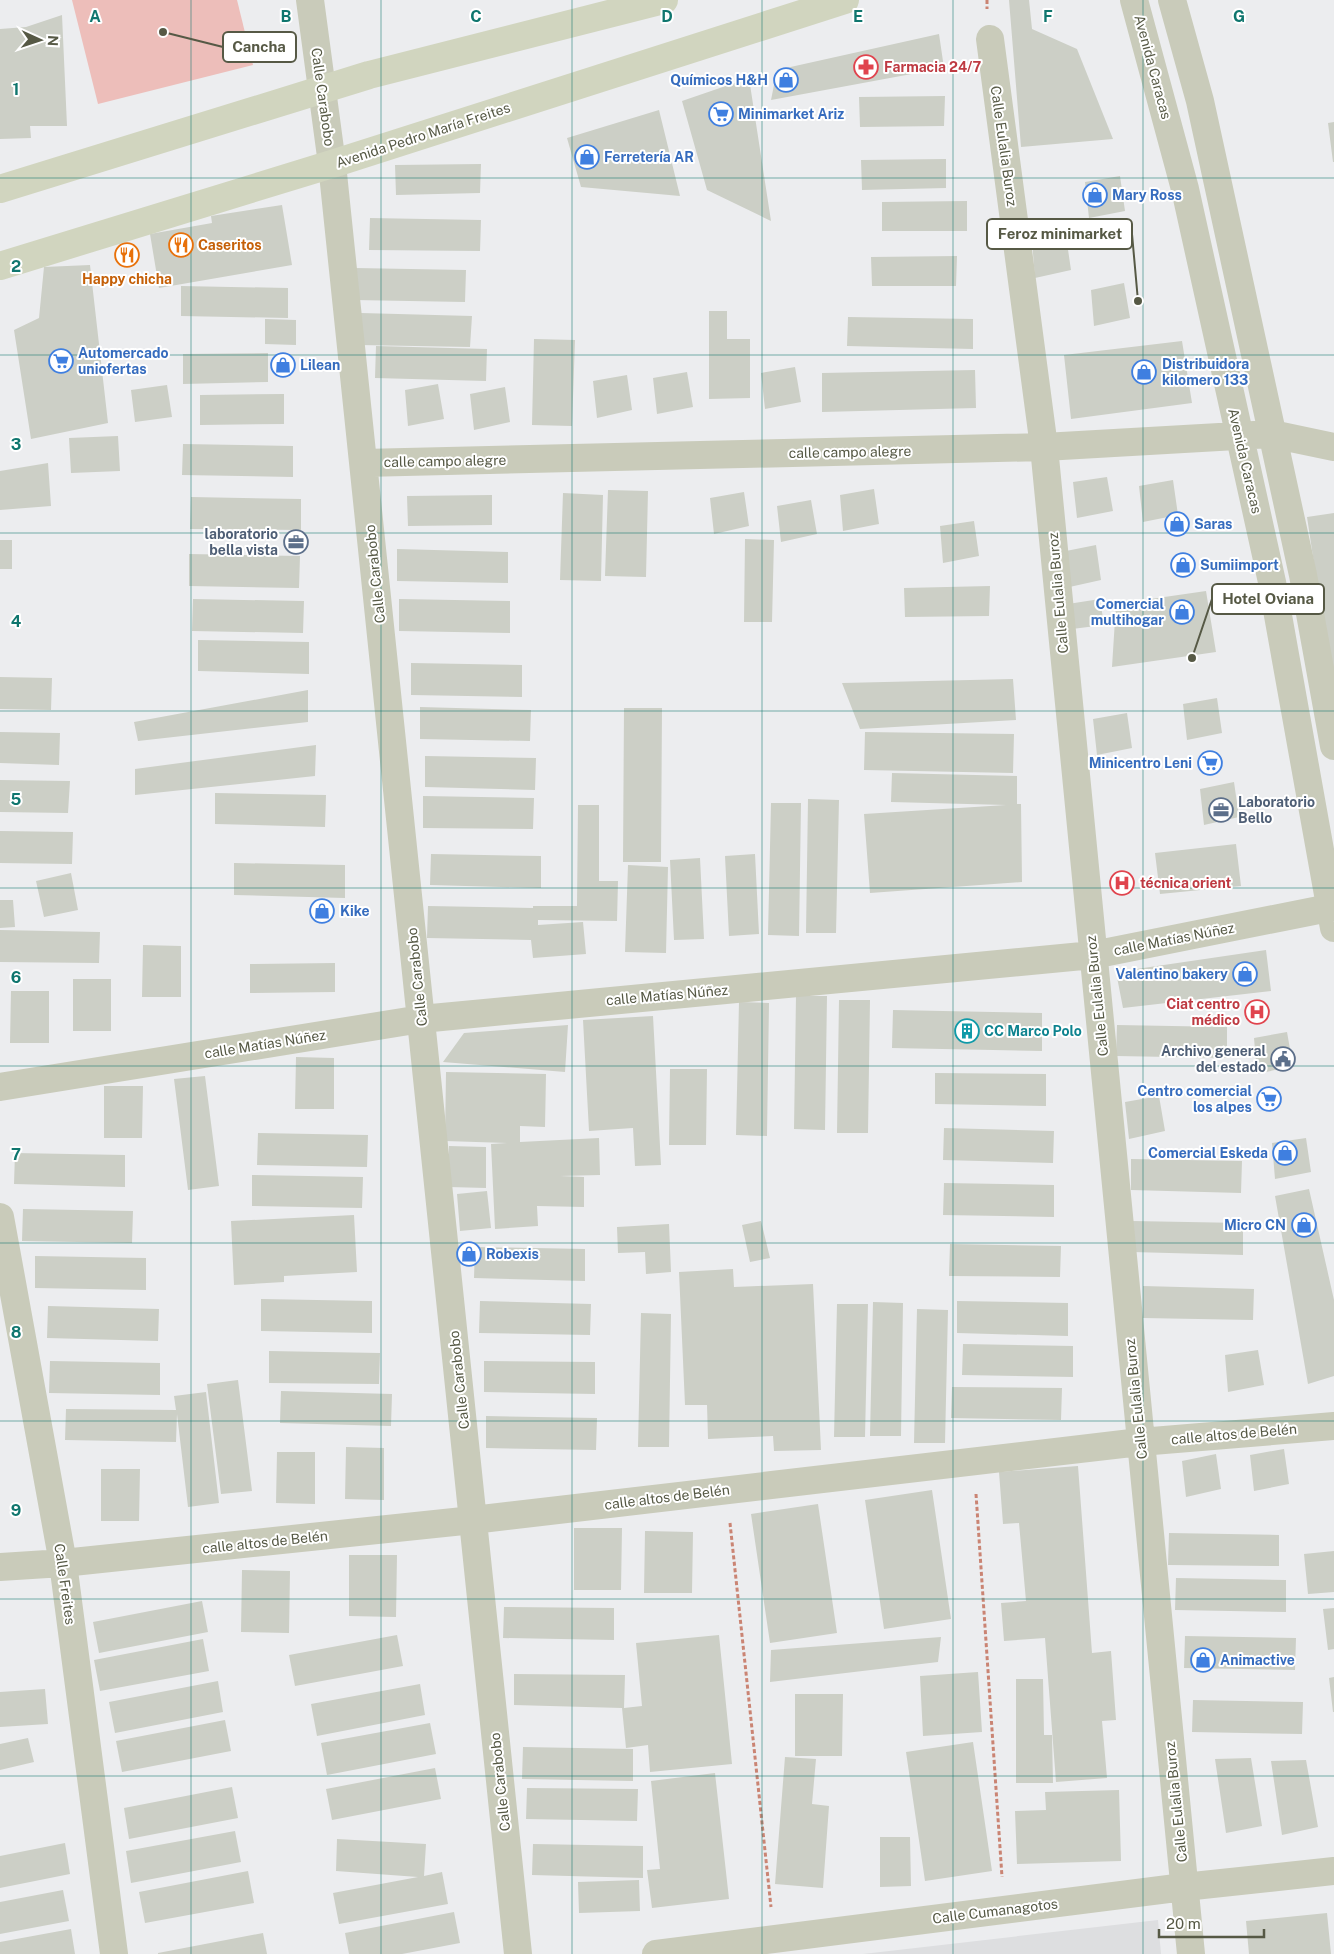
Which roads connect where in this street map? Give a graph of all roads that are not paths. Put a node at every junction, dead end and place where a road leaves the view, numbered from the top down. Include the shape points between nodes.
1 (310, 0) edge
2 (664, 0) edge
3 (845, 0) edge
4 (1134, 0) edge
5 (1172, 0) edge
6 (990, 39) dead end
7 (322, 89) junction
8 (332, 164) junction
9 (0, 189) edge
10 (0, 266) edge
11 (1272, 434) junction
12 (1240, 437) junction
13 (1044, 447) junction
14 (1334, 447) edge
15 (364, 463) junction
16 (1334, 746) edge
17 (1333, 914) edge
18 (1093, 955) junction
19 (421, 1019) junction
20 (0, 1087) edge
21 (0, 1217) edge
22 (1334, 1426) edge
23 (1140, 1442) junction
24 (473, 1520) junction
25 (63, 1563) junction
26 (0, 1567) edge
27 (1334, 1871) edge
28 (1184, 1888) junction
29 (114, 1954) edge
30 (518, 1954) edge
31 (656, 1954) edge
32 (1190, 1954) edge

1 - 7 street, Calle Carabobo
2 - 7 street
3 - 8 street, Avenida Pedro María Freites
4 - 12 street, Avenida Caracas via 1185,189
5 - 11 street via 1200,101
6 - 13 street, Calle Eulalia Buroz
7 - 8 street, Calle Carabobo
7 - 9 street
8 - 10 street, Avenida Pedro María Freites
8 - 15 street, Calle Carabobo
11 - 12 street, calle campo alegre
11 - 14 street, calle campo alegre
11 - 16 street via 1304,576
12 - 13 street, calle campo alegre
12 - 17 street, Avenida Caracas via 1272,582
13 - 15 street, calle campo alegre
13 - 18 street, Calle Eulalia Buroz
15 - 19 street, Calle Carabobo
17 - 18 street, calle Matías Núñez
18 - 19 street, calle Matías Núñez
18 - 23 street, Calle Eulalia Buroz
19 - 20 street, calle Matías Núñez
19 - 24 street, Calle Carabobo
21 - 25 street, Calle Freites
22 - 23 street, calle altos de Belén
23 - 24 street, calle altos de Belén
23 - 28 street, Calle Eulalia Buroz
24 - 25 street, calle altos de Belén
24 - 30 street, Calle Carabobo
25 - 26 street, calle altos de Belén
25 - 29 street, Calle Freites
27 - 28 street, Calle Cumanagotos
28 - 31 street, Calle Cumanagotos
28 - 32 street, Calle Eulalia Buroz

